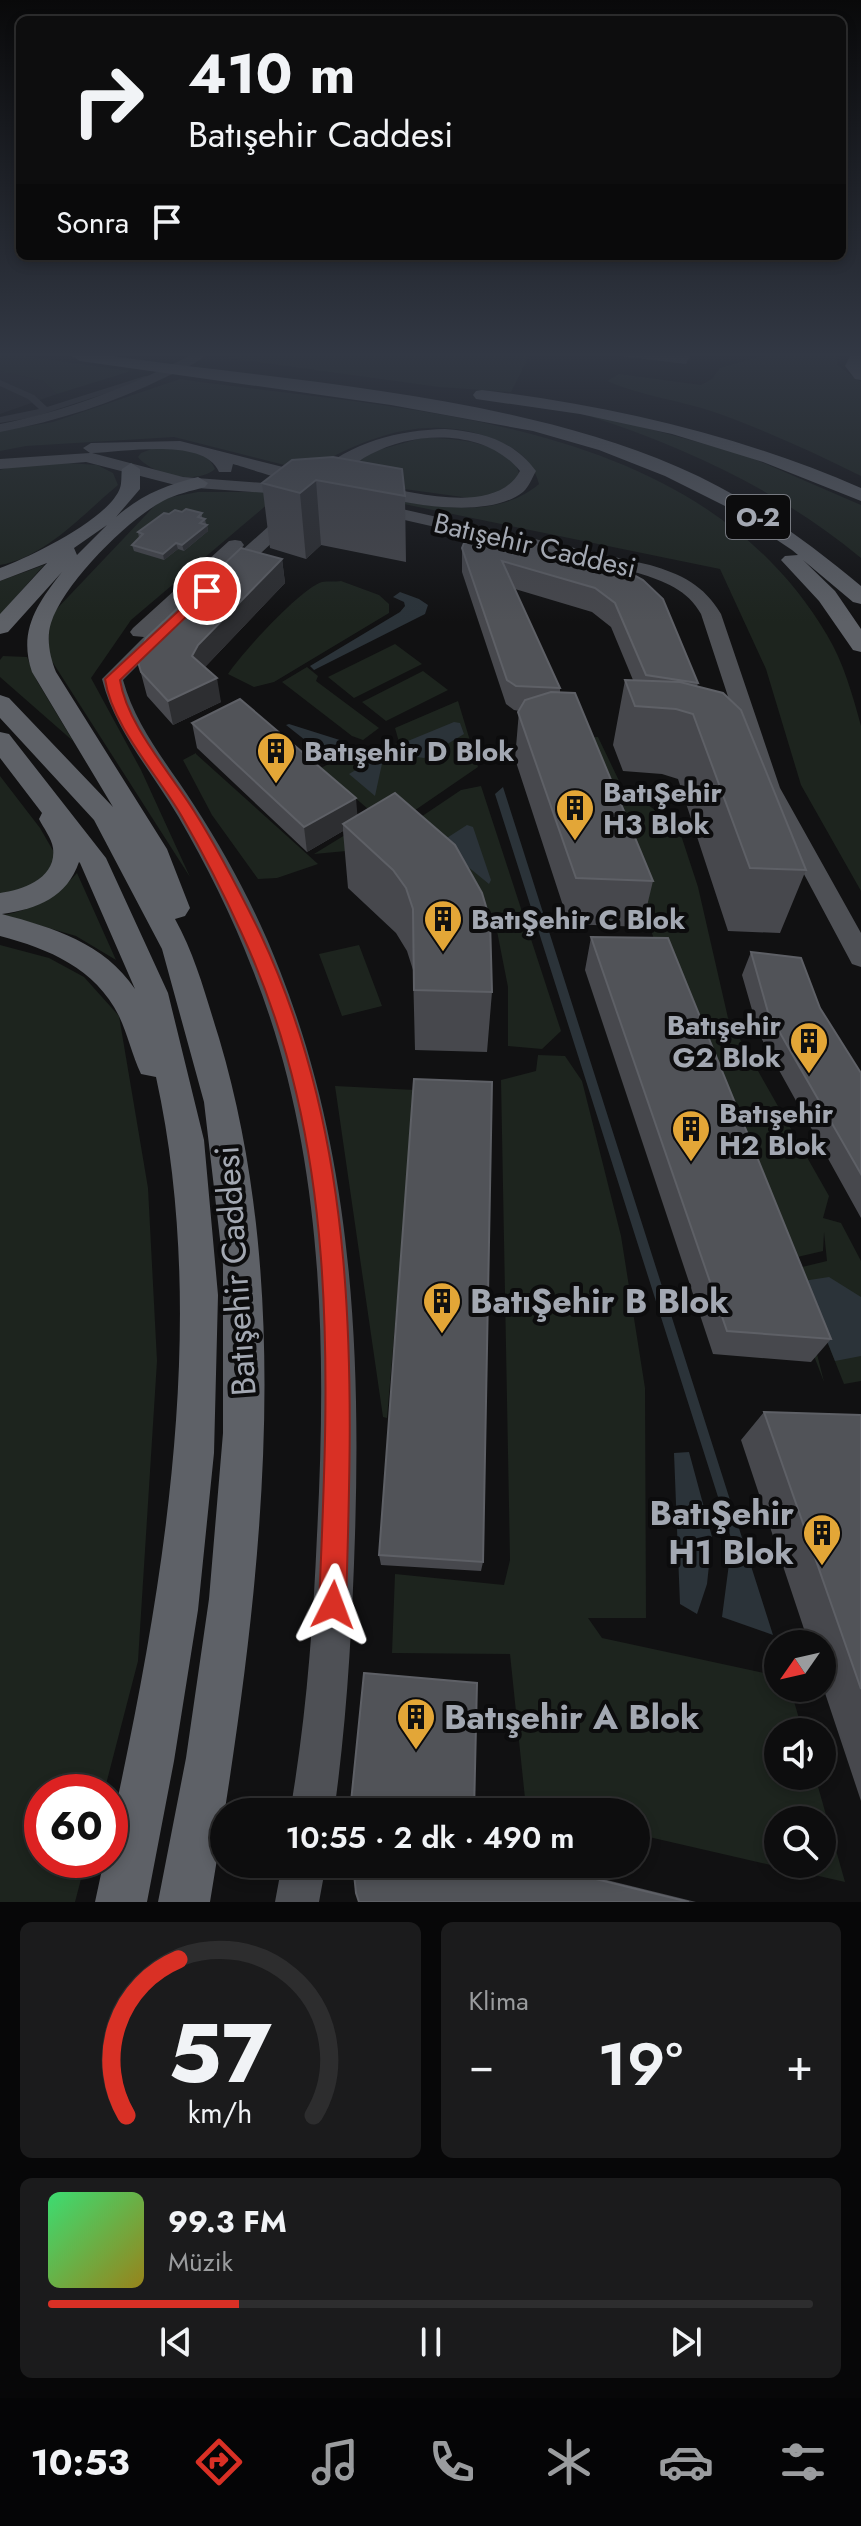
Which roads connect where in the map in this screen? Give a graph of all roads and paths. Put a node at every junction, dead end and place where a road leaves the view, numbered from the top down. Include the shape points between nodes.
1 (378, 445) edge
2 (496, 445) edge
3 (600, 445) edge
4 (650, 445) edge
5 (730, 445) edge
6 (142, 447) junction
7 (0, 455) edge
8 (218, 455) junction
9 (641, 459) junction
10 (0, 464) edge
11 (128, 468) junction
12 (323, 476) joint
13 (200, 484) junction
14 (861, 495) edge
15 (293, 497) joint
16 (345, 507) edge
17 (99, 519) junction
18 (815, 533) dead end
19 (77, 569) junction
20 (0, 575) edge
21 (861, 597) edge
22 (0, 627) edge
23 (861, 645) edge
24 (0, 647) edge
25 (112, 679) junction
26 (0, 703) edge
27 (9, 749) edge
28 (0, 904) edge
29 (0, 925) edge
30 (861, 957) edge
31 (180, 958) junction
32 (190, 1167) junction
33 (313, 1798) edge
34 (301, 1878) edge
35 (121, 1902) edge
36 (184, 1902) edge
37 (297, 1902) edge

1 - 12 main road
2 - 8 main road via 512,452 528,471 526,480 518,490 475,503 349,487
3 - 9 highway, O-2
4 - 18 highway, O-2 via 712,471
5 - 14 highway
6 - 7 main road
6 - 8 main road via 176,445
6 - 11 main road via 129,455
8 - 13 main road via 225,470
9 - 21 highway, O-2 via 707,487 761,519
9 - 23 highway via 768,539 827,596
10 - 11 main road via 86,457
11 - 13 main road
11 - 17 highway via 130,489
12 - 15 street
13 - 19 highway via 146,502
13 - 25 main road via 287,489 317,502 286,520
15 - 25 main road via 144,627 129,643
16 - 30 main road, Batışehir Caddesi via 360,505 554,548 661,574 695,591 711,614 769,788
17 - 20 highway via 54,553
17 - 22 highway
19 - 24 highway
19 - 31 highway via 41,619 38,657 161,866 177,917
25 - 33 main road via 126,718 189,815 251,934 294,1041 315,1126 330,1212 339,1396 333,1605
26 - 31 highway, Batışehir Caddesi via 56,756 100,809 146,884
27 - 28 highway via 67,847 67,859 53,885 31,898
27 - 32 highway, Batışehir Caddesi via 80,837 144,963 173,1066
29 - 32 highway via 77,951 112,979 137,1018
31 - 36 highway, Batışehir Caddesi via 208,1046 229,1146 241,1259 244,1373 234,1583
32 - 35 highway, Batışehir Caddesi via 197,1348 189,1507 157,1735
34 - 37 main road

